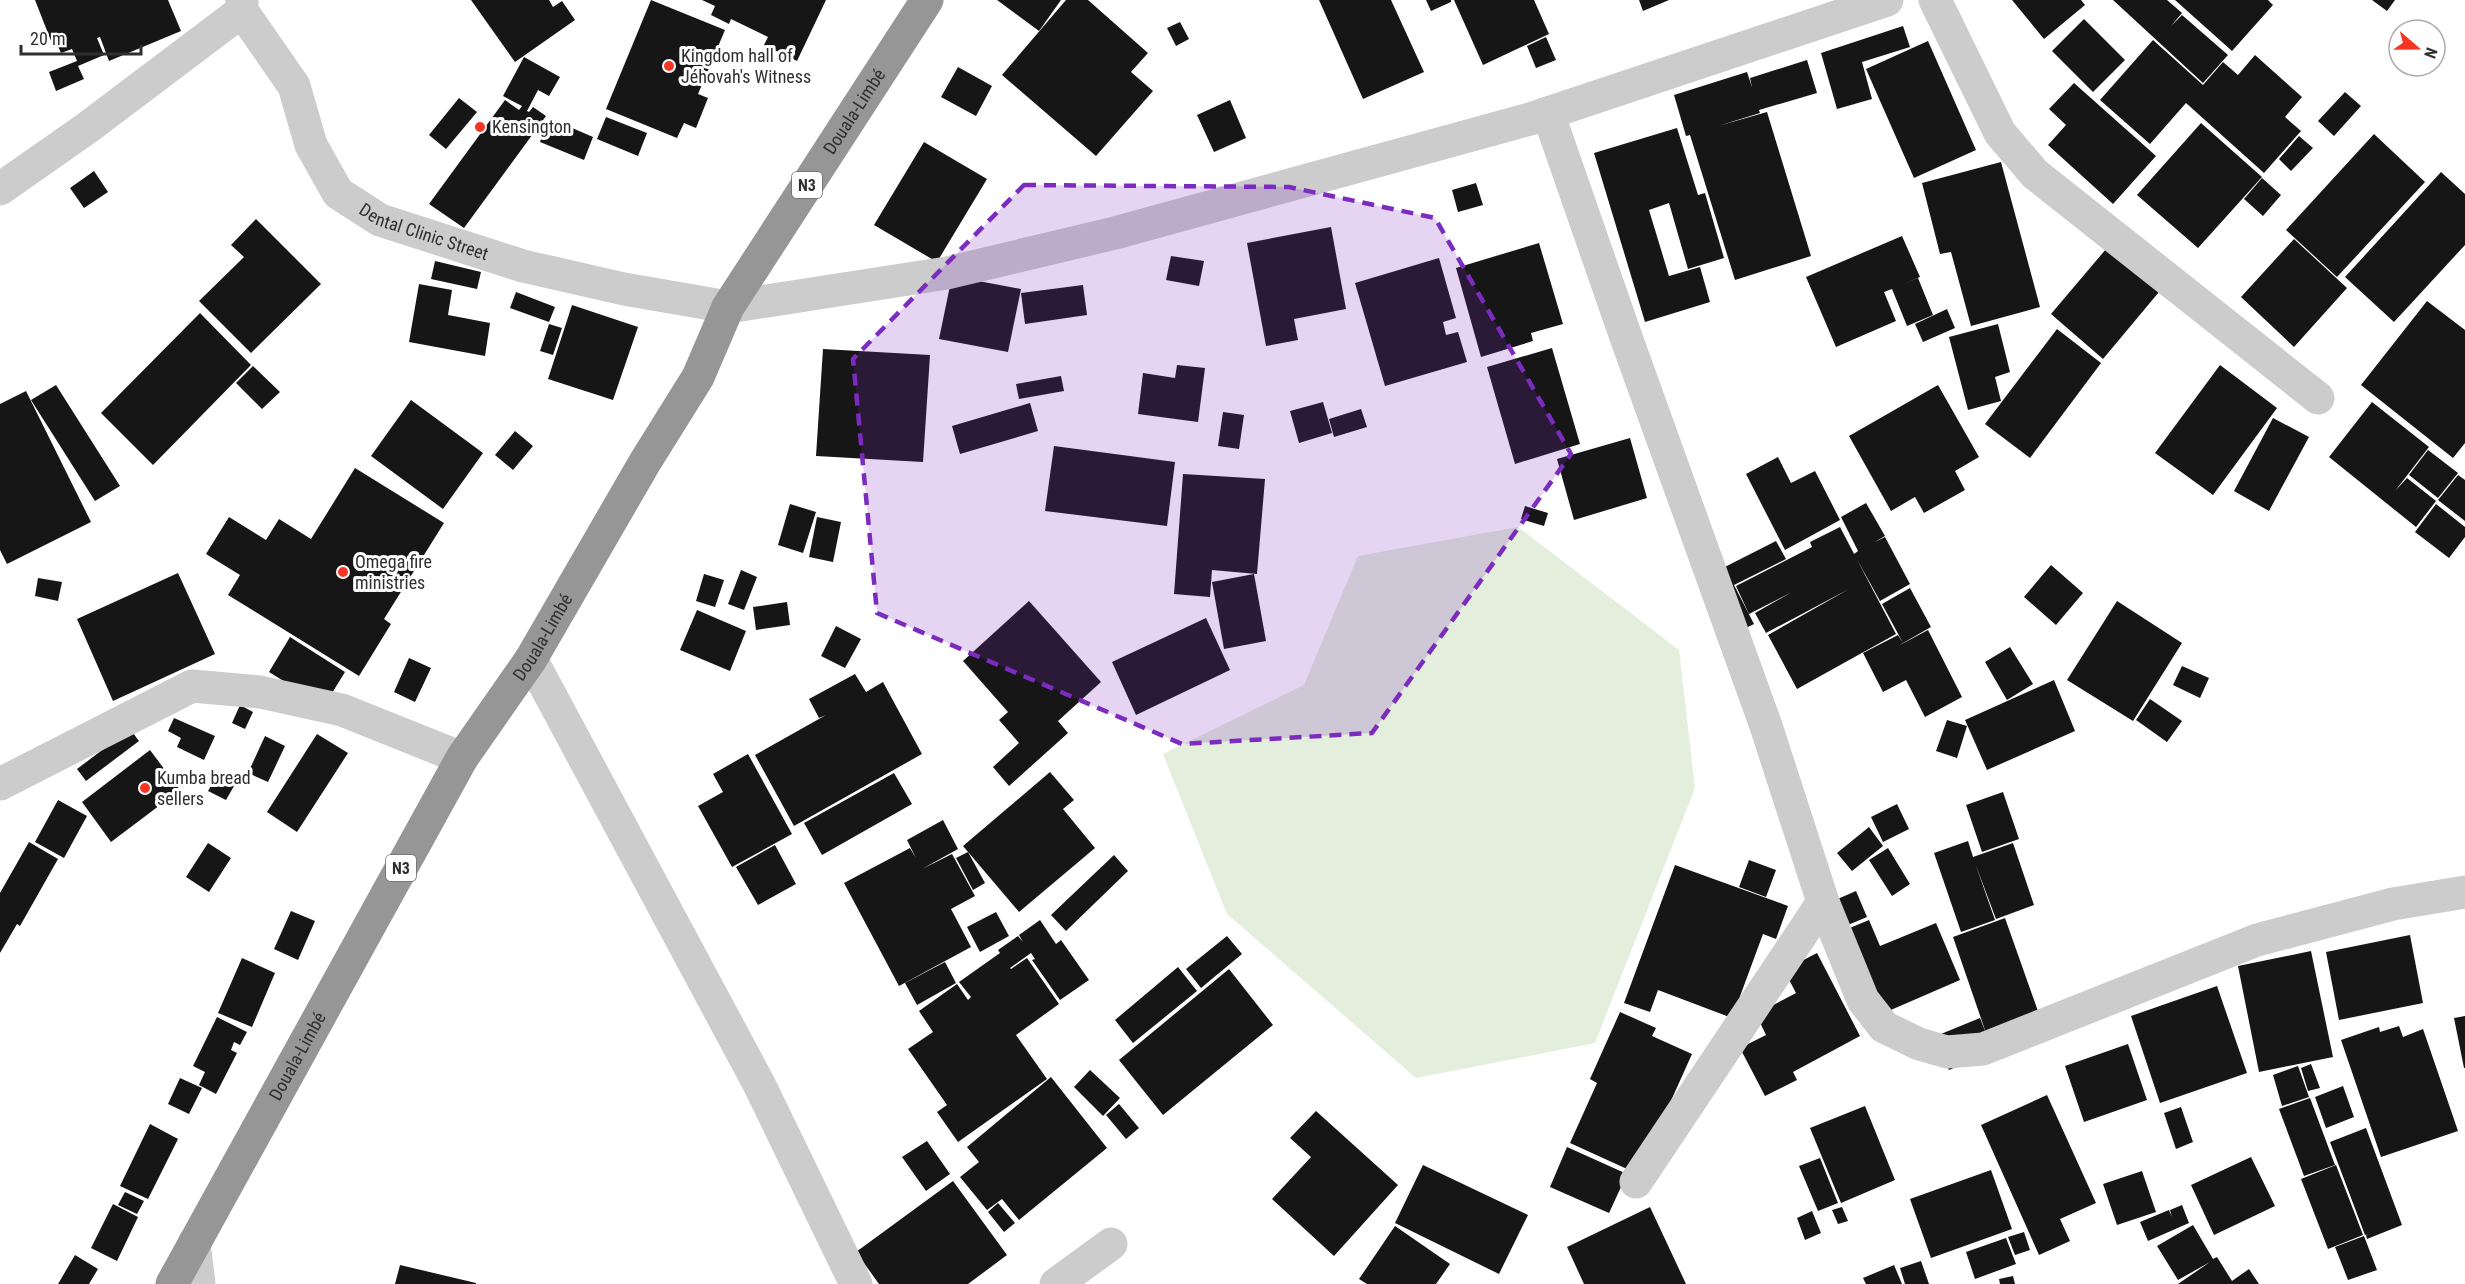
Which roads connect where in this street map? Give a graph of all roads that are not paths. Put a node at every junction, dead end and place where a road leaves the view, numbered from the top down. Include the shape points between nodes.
1 (927, 0) edge
2 (1887, 0) edge
3 (1935, 0) edge
4 (242, 5) edge
5 (1548, 113) junction
6 (0, 189) edge
7 (728, 308) junction
8 (2318, 398) dead end
9 (531, 659) junction
10 (462, 758) junction
11 (0, 784) edge
12 (2465, 892) edge
13 (1823, 902) junction
14 (1636, 1182) dead end
15 (194, 1243) junction
16 (1112, 1244) dead end
17 (172, 1284) edge
18 (200, 1284) edge
19 (856, 1284) edge
20 (1056, 1284) edge

1 - 7 highway, Douala-Limbé / N3
2 - 5 street, Dental Clinic Street
3 - 8 street via 2000,133 2035,174
4 - 6 street via 87,128
4 - 7 street, Dental Clinic Street via 294,86 311,145 338,193 380,220 523,266 624,290
5 - 7 street, Dental Clinic Street via 1115,233 947,273
5 - 13 street via 1766,726
7 - 9 highway, Douala-Limbé / N3 via 698,376
9 - 10 highway, Douala-Limbé / N3
9 - 19 street via 759,1084
10 - 11 street via 342,710 260,692 192,686
10 - 15 highway, Douala-Limbé / N3
12 - 13 street via 2393,904 2257,940 1983,1049 1947,1052 1884,1027 1863,1000
13 - 14 street
15 - 17 highway, Douala-Limbé / N3
15 - 18 street
16 - 20 street

